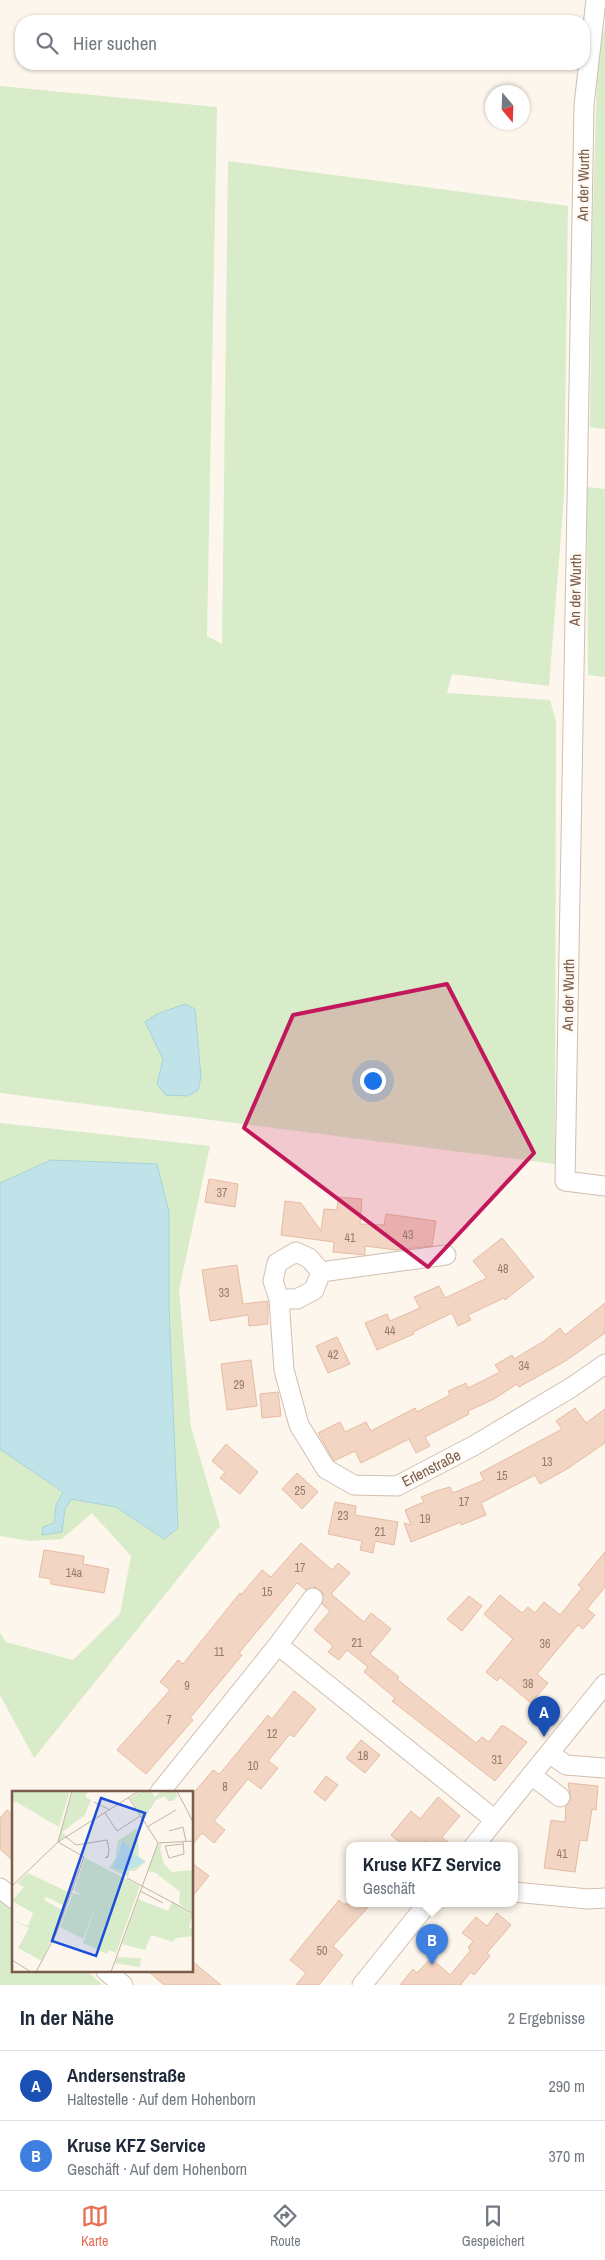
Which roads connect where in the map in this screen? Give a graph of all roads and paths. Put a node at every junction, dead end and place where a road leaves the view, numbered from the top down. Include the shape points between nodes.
1 (596, 0) edge
2 (590, 52) edge
3 (588, 70) edge
4 (605, 1186) edge
5 (446, 1255) dead end
6 (321, 1272) junction
7 (279, 1298) junction
8 (605, 1364) edge
9 (313, 1598) dead end
10 (278, 1645) junction
11 (605, 1684) edge
12 (549, 1753) junction
13 (605, 1768) edge
14 (531, 1775) junction
15 (161, 1791) edge
16 (560, 1797) dead end
17 (495, 1820) junction
18 (477, 1842) edge
19 (0, 1888) edge
20 (518, 1892) edge
21 (12, 1897) edge
22 (605, 1898) edge
23 (425, 1907) edge
24 (107, 1972) edge
25 (122, 1985) edge
26 (362, 1985) edge

1 - 2 street, An der Wurth
3 - 4 street, An der Wurth via 584,105 565,1181
5 - 6 street
6 - 7 street via 314,1290 297,1299
6 - 7 street, Erlenstraße via 309,1258 296,1252 283,1259 277,1263 273,1281
7 - 8 street, Erlenstraße via 284,1370 299,1425 326,1468 354,1485 397,1486 476,1445
9 - 10 street
10 - 15 street
10 - 17 street
11 - 12 street
12 - 13 street via 566,1766
12 - 14 street
14 - 16 street
14 - 17 street
17 - 18 street
19 - 21 street
20 - 22 street
23 - 26 street
24 - 25 street

